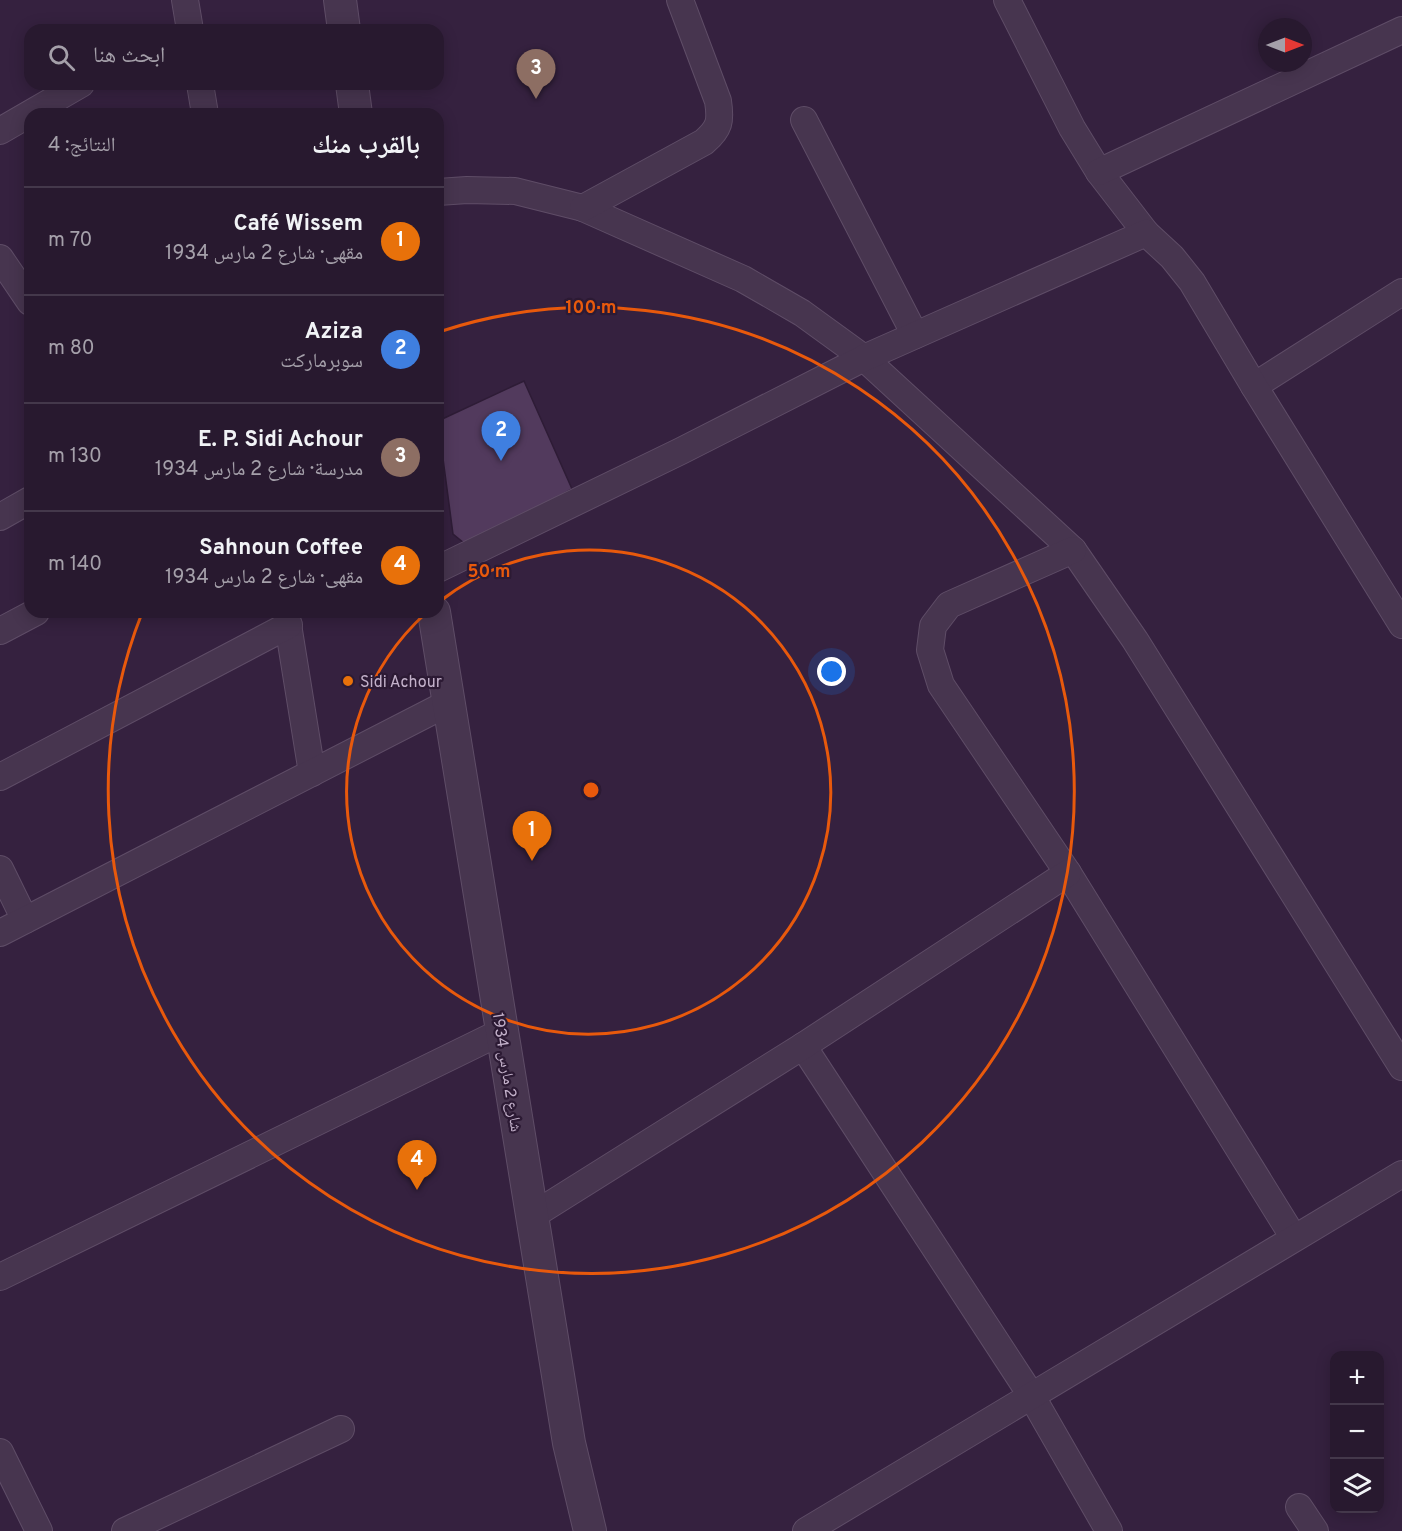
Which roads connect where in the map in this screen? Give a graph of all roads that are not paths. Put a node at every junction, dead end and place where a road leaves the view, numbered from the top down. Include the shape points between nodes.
1 (340, 0) edge
2 (681, 0) edge
3 (1007, 0) edge
4 (343, 24) edge
5 (1402, 30) edge
6 (71, 90) edge
7 (201, 90) edge
8 (353, 90) edge
9 (40, 108) edge
10 (204, 108) edge
11 (355, 108) edge
12 (24, 117) edge
13 (804, 120) dead end
14 (0, 131) edge
15 (1099, 172) junction
16 (444, 192) edge
17 (584, 208) junction
18 (1146, 232) junction
19 (0, 258) edge
20 (19, 288) edge
21 (1402, 292) edge
22 (915, 335) junction
23 (864, 358) junction
24 (1254, 386) junction
25 (24, 503) edge
26 (0, 517) edge
27 (1072, 550) junction
28 (444, 566) edge
29 (25, 618) edge
30 (288, 618) edge
31 (435, 618) edge
32 (1402, 625) edge
33 (0, 631) edge
34 (448, 703) junction
35 (312, 773) junction
36 (0, 777) edge
37 (0, 869) edge
38 (1068, 873) junction
39 (25, 920) junction
40 (0, 933) edge
41 (501, 1032) junction
42 (803, 1046) junction
43 (1402, 1067) edge
44 (1402, 1174) edge
45 (532, 1216) junction
46 (1294, 1238) junction
47 (0, 1277) edge
48 (1031, 1395) junction
49 (341, 1430) dead end
50 (0, 1452) edge
51 (1299, 1507) dead end
52 (814, 1529) edge
53 (39, 1531) edge
54 (125, 1531) edge
55 (590, 1531) edge
56 (1109, 1531) edge
57 (1315, 1531) edge

1 - 4 street
2 - 17 street via 721,118 704,142
3 - 15 street via 1072,128
5 - 15 street
6 - 9 street
7 - 10 street
8 - 11 street
12 - 14 street
13 - 22 street
15 - 18 street
16 - 17 street via 515,191
17 - 23 street via 743,279 802,313
18 - 22 street
18 - 24 street via 1192,282
19 - 20 street
21 - 24 street
22 - 23 street
23 - 27 street
23 - 28 street
24 - 32 street
25 - 26 street
27 - 38 street via 949,605 933,626 930,650 941,685
27 - 43 street via 1135,640
29 - 33 street
30 - 35 street
30 - 36 street
31 - 34 street, شارع 2 مارس 1934
34 - 35 street
34 - 41 street, شارع 2 مارس 1934
35 - 39 street
37 - 39 street
38 - 42 street
38 - 46 street
39 - 40 street
41 - 45 street, شارع 2 مارس 1934
41 - 47 street
42 - 45 street
42 - 48 street
44 - 46 street
45 - 55 street, شارع 2 مارس 1934 via 569,1443
46 - 48 street
48 - 52 street
48 - 56 street
49 - 54 street
50 - 53 street
51 - 57 street

